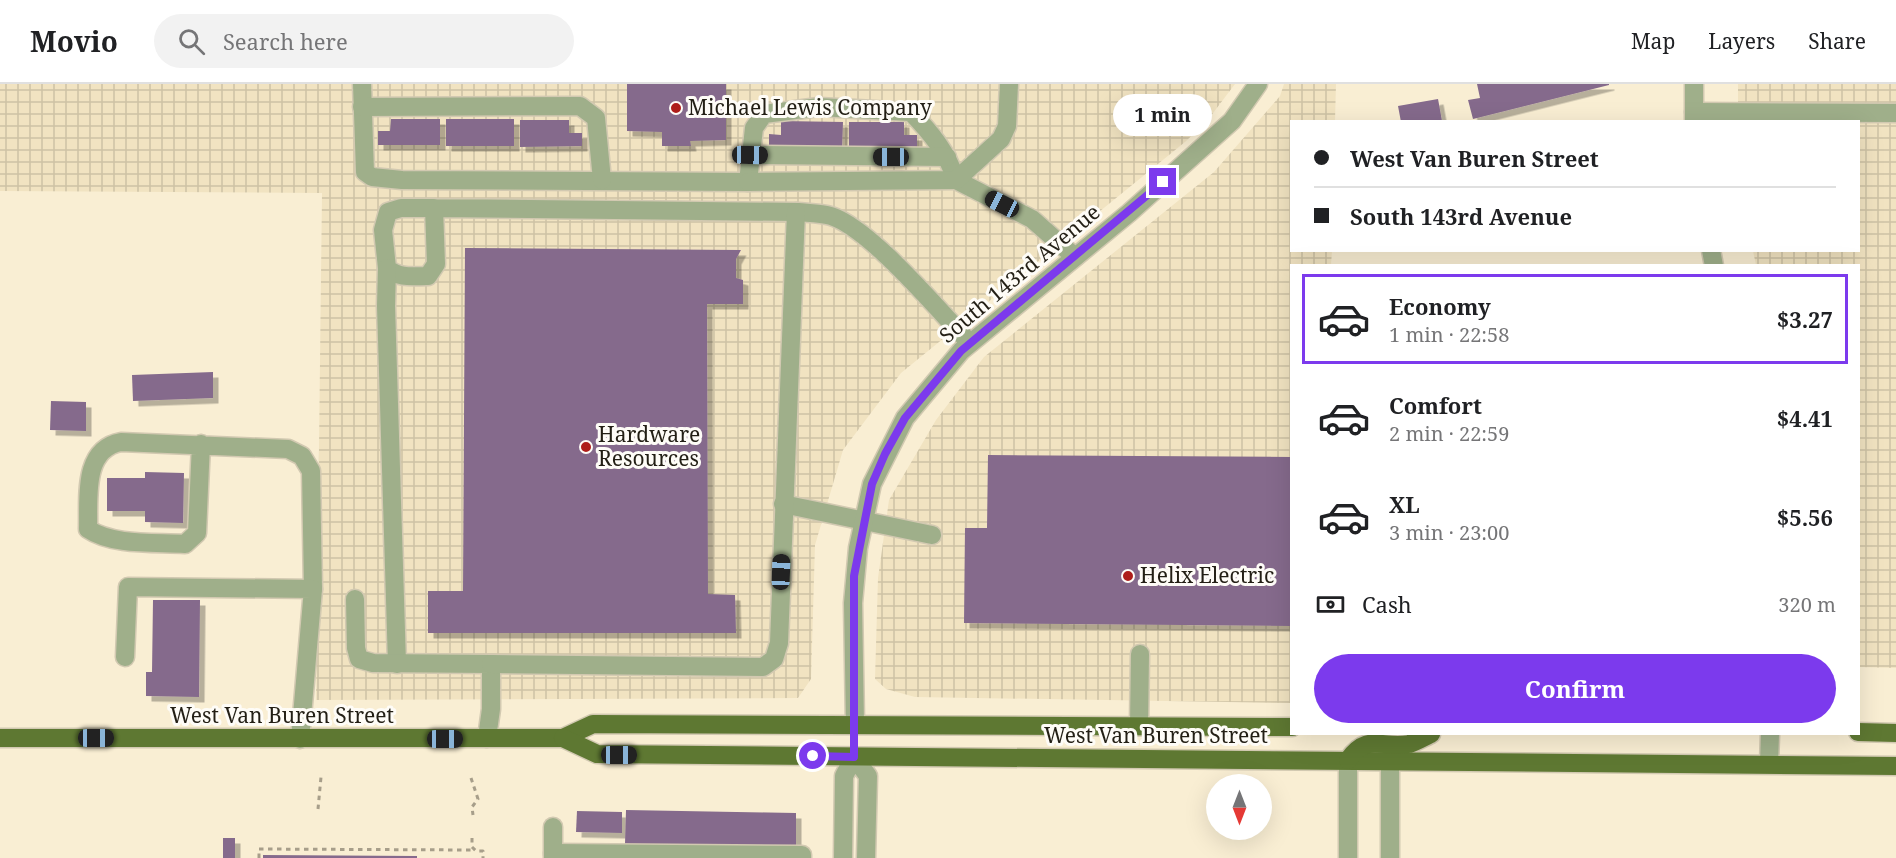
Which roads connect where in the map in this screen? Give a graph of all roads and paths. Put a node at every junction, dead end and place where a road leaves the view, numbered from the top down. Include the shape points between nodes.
1 (362, 84) edge
2 (1009, 84) edge
3 (1258, 84) edge
4 (1694, 84) edge
5 (362, 107) junction
6 (1896, 113) edge
7 (1694, 117) edge
8 (750, 155) junction
9 (947, 157) junction
10 (602, 180) junction
11 (957, 180) junction
12 (748, 182) junction
13 (434, 208) junction
14 (796, 212) junction
15 (1075, 257) junction
16 (387, 268) junction
17 (970, 343) junction
18 (201, 444) junction
19 (783, 504) junction
20 (863, 522) junction
21 (932, 535) dead end
22 (313, 589) junction
23 (355, 599) dead end
24 (1140, 654) dead end
25 (125, 657) dead end
26 (398, 664) junction
27 (491, 664) junction
28 (855, 724) junction
29 (1139, 726) junction
30 (1290, 728) edge
31 (1860, 732) edge
32 (1896, 733) edge
33 (1429, 735) edge
34 (1770, 735) edge
35 (0, 738) edge
36 (487, 738) junction
37 (563, 738) junction
38 (300, 739) junction
39 (854, 757) junction
40 (1348, 760) junction
41 (1390, 761) junction
42 (1769, 764) junction
43 (1896, 766) edge
44 (321, 777) dead end
45 (471, 778) dead end
46 (318, 809) dead end
47 (473, 815) dead end
48 (553, 827) dead end
49 (472, 838) dead end
50 (475, 850) junction
51 (553, 856) edge
52 (259, 858) edge
53 (483, 858) edge
54 (802, 858) edge
55 (843, 858) edge
56 (866, 858) edge
57 (1348, 858) edge
58 (1390, 858) edge

1 - 5 street
2 - 11 street via 1007,126 1001,139
3 - 15 street, South 143rd Avenue via 1232,122
4 - 7 street
5 - 10 street via 580,106 596,118
5 - 10 street via 365,172 372,177
6 - 7 street
8 - 9 street
8 - 9 street via 754,128 764,114 819,107 911,112
8 - 12 street
9 - 11 street
10 - 12 street
11 - 12 street
11 - 15 street via 1032,219
13 - 14 street
13 - 16 street via 388,212 383,231
13 - 16 street via 436,264 428,276 404,276
14 - 17 street via 830,216 849,225 884,253
14 - 19 street
15 - 17 street, South 143rd Avenue
16 - 26 street
17 - 20 street, South 143rd Avenue via 905,418 872,484
18 - 18 street via 110,444 98,454 89,475 88,529 122,540 185,544 192,540 197,533
18 - 22 street via 288,449 308,463
19 - 20 street
19 - 27 street via 779,643 774,659 763,667
20 - 21 street
20 - 28 street, South 143rd Avenue via 853,603
22 - 25 street via 128,586
22 - 38 street
23 - 26 street via 358,659
24 - 29 street
26 - 27 street
27 - 36 street
28 - 29 main road, West Van Buren Street
28 - 37 main road, West Van Buren Street via 593,724
28 - 39 main road
29 - 30 main road, West Van Buren Street
31 - 32 main road
33 - 40 main road via 1409,744 1365,744
34 - 42 street
35 - 38 main road, West Van Buren Street
36 - 37 main road, West Van Buren Street
36 - 38 main road, West Van Buren Street
37 - 39 main road, West Van Buren Street via 597,754
39 - 40 main road, West Van Buren Street
39 - 55 street via 844,776
39 - 56 street via 868,776
40 - 41 main road, West Van Buren Street
40 - 57 street
41 - 42 main road, West Van Buren Street
41 - 58 street
42 - 43 main road, West Van Buren Street
44 - 46 path
45 - 47 path via 478,799 472,807
48 - 51 street
49 - 50 path
50 - 52 path via 259,849
50 - 53 path via 483,851
51 - 54 street

